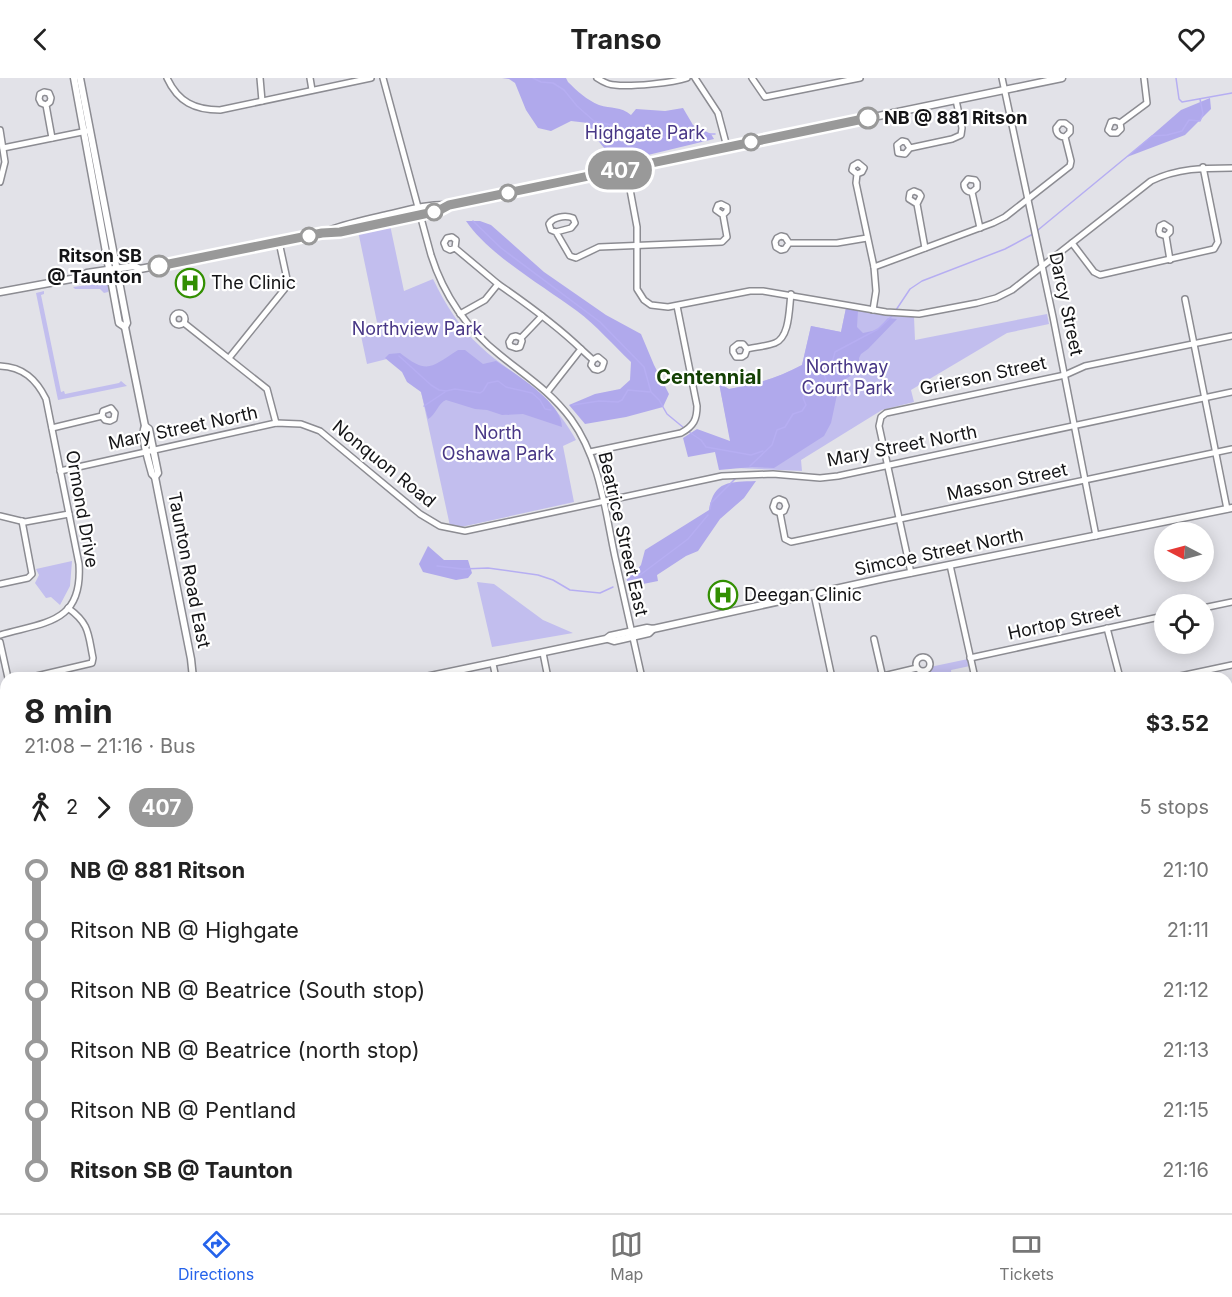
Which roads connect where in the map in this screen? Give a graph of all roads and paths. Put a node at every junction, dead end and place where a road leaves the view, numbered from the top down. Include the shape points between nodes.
1 (74, 78) edge
2 (80, 78) edge
3 (167, 78) edge
4 (260, 78) edge
5 (310, 78) edge
6 (371, 78) edge
7 (383, 78) edge
8 (597, 78) edge
9 (687, 78) edge
10 (695, 78) edge
11 (752, 78) edge
12 (860, 78) edge
13 (1002, 78) edge
14 (1062, 78) edge
15 (1144, 78) edge
16 (1004, 89) junction
17 (312, 90) junction
18 (956, 100) junction
19 (262, 101) junction
20 (46, 105) dead end
21 (1120, 123) dead end
22 (0, 130) edge
23 (87, 131) junction
24 (1065, 137) dead end
25 (52, 138) junction
26 (726, 147) junction
27 (3, 148) junction
28 (910, 148) dead end
29 (1203, 167) junction
30 (626, 168) junction
31 (1232, 168) edge
32 (857, 174) dead end
33 (0, 182) edge
34 (972, 192) dead end
35 (1029, 199) junction
36 (917, 204) dead end
37 (419, 211) junction
38 (723, 215) dead end
39 (980, 228) junction
40 (556, 232) junction
41 (1166, 236) dead end
42 (867, 238) junction
43 (279, 242) junction
44 (789, 243) dead end
45 (1072, 243) junction
46 (638, 245) junction
47 (456, 248) dead end
48 (925, 248) junction
49 (1170, 260) junction
50 (874, 267) junction
51 (1043, 267) junction
52 (114, 273) junction
53 (498, 284) junction
54 (0, 292) edge
55 (791, 294) junction
56 (1185, 299) dead end
57 (677, 306) junction
58 (873, 310) junction
59 (460, 314) junction
60 (542, 315) junction
61 (184, 323) dead end
62 (1232, 336) edge
63 (521, 338) dead end
64 (1193, 344) junction
65 (581, 349) junction
66 (747, 349) dead end
67 (229, 358) junction
68 (593, 360) dead end
69 (0, 366) edge
70 (1065, 375) junction
71 (548, 391) junction
72 (1232, 392) edge
73 (1205, 398) junction
74 (102, 416) dead end
75 (276, 423) junction
76 (1075, 426) junction
77 (52, 428) junction
78 (1232, 449) edge
79 (150, 451) junction
80 (590, 452) junction
81 (1216, 452) junction
82 (888, 465) junction
83 (60, 471) junction
84 (1086, 480) junction
85 (604, 502) junction
86 (1230, 508) edge
87 (780, 513) dead end
88 (69, 514) junction
89 (0, 516) edge
90 (22, 521) junction
91 (899, 521) junction
92 (471, 531) joint
93 (1096, 536) junction
94 (950, 565) junction
95 (911, 573) junction
96 (0, 584) edge
97 (814, 594) junction
98 (1232, 602) edge
99 (1214, 606) edge
100 (68, 608) junction
101 (1154, 618) edge
102 (1107, 628) junction
103 (0, 634) edge
104 (632, 634) junction
105 (874, 639) dead end
106 (0, 642) edge
107 (543, 653) junction
108 (970, 658) junction
109 (493, 664) junction
110 (1232, 665) edge
111 (193, 668) junction
112 (917, 668) dead end
113 (7, 672) edge
114 (54, 672) edge
115 (193, 672) edge
116 (195, 672) edge
117 (460, 672) edge
118 (495, 672) edge
119 (547, 672) edge
120 (641, 672) edge
121 (831, 672) edge
122 (882, 672) edge
123 (902, 672) edge
124 (974, 672) edge
125 (1118, 672) edge
126 (1199, 672) edge

1 - 23 main road, Taunton Road East
2 - 23 main road, Taunton Road East
3 - 19 street via 177,95 197,108 220,110
4 - 19 street
5 - 17 street
6 - 17 street
7 - 37 street, Beatrice Street East
8 - 9 street via 616,86
10 - 26 street via 718,113
11 - 12 street via 765,97
13 - 16 street, Darcy Street
14 - 16 main road
15 - 21 street via 1147,103
16 - 18 main road
16 - 35 street, Darcy Street
17 - 19 street
18 - 26 main road
18 - 28 street via 961,135
20 - 25 street
22 - 27 street
23 - 25 street
23 - 52 main road, Taunton Road East
24 - 35 street via 1070,166
25 - 27 street
26 - 30 main road
27 - 33 street via 5,167
29 - 31 street
29 - 45 street via 1151,181
29 - 49 street via 1217,246 1210,252
30 - 37 main road via 449,205 436,204
30 - 46 street
32 - 42 street
34 - 39 street
35 - 39 street via 1005,217
35 - 51 street, Darcy Street
36 - 48 street
37 - 43 main road
37 - 59 street, Beatrice Street East via 440,280
38 - 46 street via 727,237 722,242
39 - 48 street
40 - 40 street via 571,228 573,218 550,222 549,227
40 - 46 street via 572,258 599,248
41 - 49 street
42 - 44 street via 837,243
42 - 50 street
43 - 52 main road via 137,272
43 - 67 street via 287,286
45 - 49 street via 1094,272 1100,274
45 - 51 street
46 - 57 street via 637,289 644,300 661,308
47 - 53 street
48 - 50 street
50 - 58 street
51 - 58 street via 1012,290 977,303 919,314
51 - 70 street, Darcy Street
52 - 54 main road via 87,273
52 - 79 main road, Taunton Road East via 145,426 149,429
53 - 59 street via 485,300
53 - 60 street
55 - 57 street via 750,291
55 - 58 street
55 - 66 street via 782,338
56 - 64 street
57 - 80 street via 697,406 694,424 681,433
59 - 71 street, Beatrice Street East via 499,355
60 - 63 street
60 - 65 street
61 - 67 street
62 - 64 street, Grierson Street
64 - 70 street, Grierson Street via 1085,366
64 - 73 street
65 - 68 street
65 - 71 street
67 - 75 street via 267,389
69 - 77 street, Ormond Drive via 25,372 39,385
70 - 76 street, Darcy Street
70 - 82 street, Grierson Street via 893,410 881,417 879,426
71 - 80 street, Beatrice Street East
72 - 73 street, Mary Street North
73 - 76 street, Mary Street North
73 - 81 street
74 - 77 street
75 - 79 street, Mary Street North
75 - 92 street, Nonquon Road via 314,428 420,514 446,528
76 - 82 street, Mary Street North
76 - 84 street, Darcy Street
77 - 83 street, Ormond Drive
78 - 81 street, Masson Street
79 - 83 street, Mary Street North
79 - 111 main road, Taunton Road East
80 - 85 street, Beatrice Street East
81 - 84 street, Masson Street
81 - 86 street
82 - 85 street, Mary Street North via 820,478 772,474 722,476
82 - 91 street
83 - 88 street, Ormond Drive
84 - 91 street, Masson Street
84 - 93 street, Darcy Street
85 - 92 street, Mary Street North
85 - 104 street, Beatrice Street East
86 - 93 main road, Simcoe Street North
87 - 91 street, Masson Street via 787,542
88 - 90 street
88 - 100 street, Ormond Drive via 80,582
89 - 90 street
90 - 96 street via 32,574
91 - 95 street
93 - 94 main road, Simcoe Street North
94 - 95 main road, Simcoe Street North
94 - 108 street
95 - 97 main road, Simcoe Street North
97 - 104 main road, Simcoe Street North
97 - 121 street
98 - 99 street
100 - 103 street via 45,624
100 - 114 street via 85,624 92,663
101 - 102 street, Hortop Street
102 - 108 street, Hortop Street
102 - 125 street
104 - 107 main road, Simcoe Street North
104 - 120 street, Beatrice Street East
105 - 122 street
106 - 113 street
107 - 109 main road, Simcoe Street North
107 - 119 street
108 - 124 street
109 - 117 main road, Simcoe Street North
109 - 118 street
110 - 126 street
111 - 115 main road, Taunton Road East
111 - 116 main road, Taunton Road East
112 - 123 street

